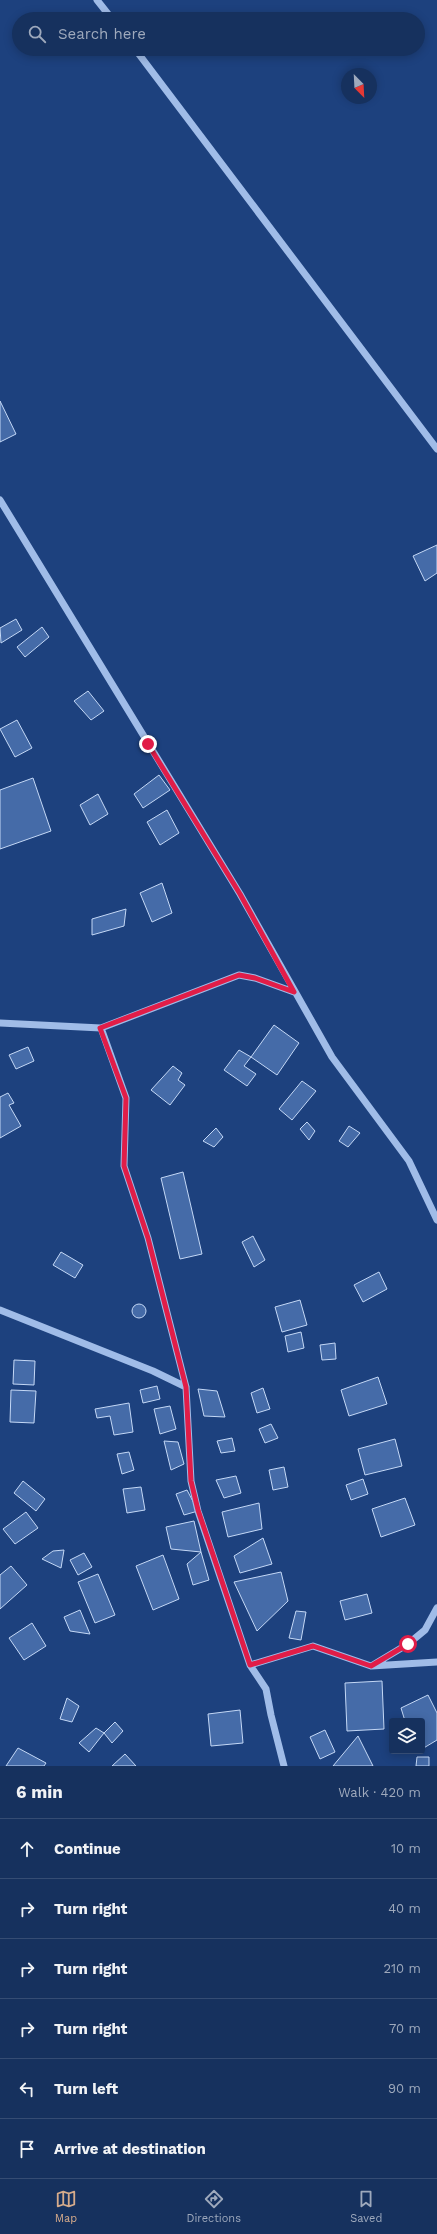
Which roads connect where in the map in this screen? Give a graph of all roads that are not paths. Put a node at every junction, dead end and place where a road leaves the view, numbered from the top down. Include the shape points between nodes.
1 (97, 0) edge
2 (106, 12) edge
3 (140, 56) edge
4 (437, 449) edge
5 (0, 500) edge
6 (294, 992) junction
7 (0, 1023) edge
8 (100, 1028) junction
9 (437, 1220) edge
10 (0, 1310) edge
11 (186, 1387) junction
12 (437, 1608) edge
13 (437, 1662) edge
14 (250, 1665) junction
15 (371, 1666) junction
16 (284, 1766) edge

1 - 2 street
3 - 4 street
5 - 6 street via 240,894
6 - 8 street via 239,975
6 - 9 street via 332,1057 409,1161
7 - 8 street
8 - 11 street via 126,1098 124,1166 148,1238
10 - 11 street via 154,1371
11 - 14 street via 191,1481 198,1510
12 - 15 street via 425,1630 408,1644
13 - 15 street
14 - 15 street via 313,1646
14 - 16 street via 266,1689

